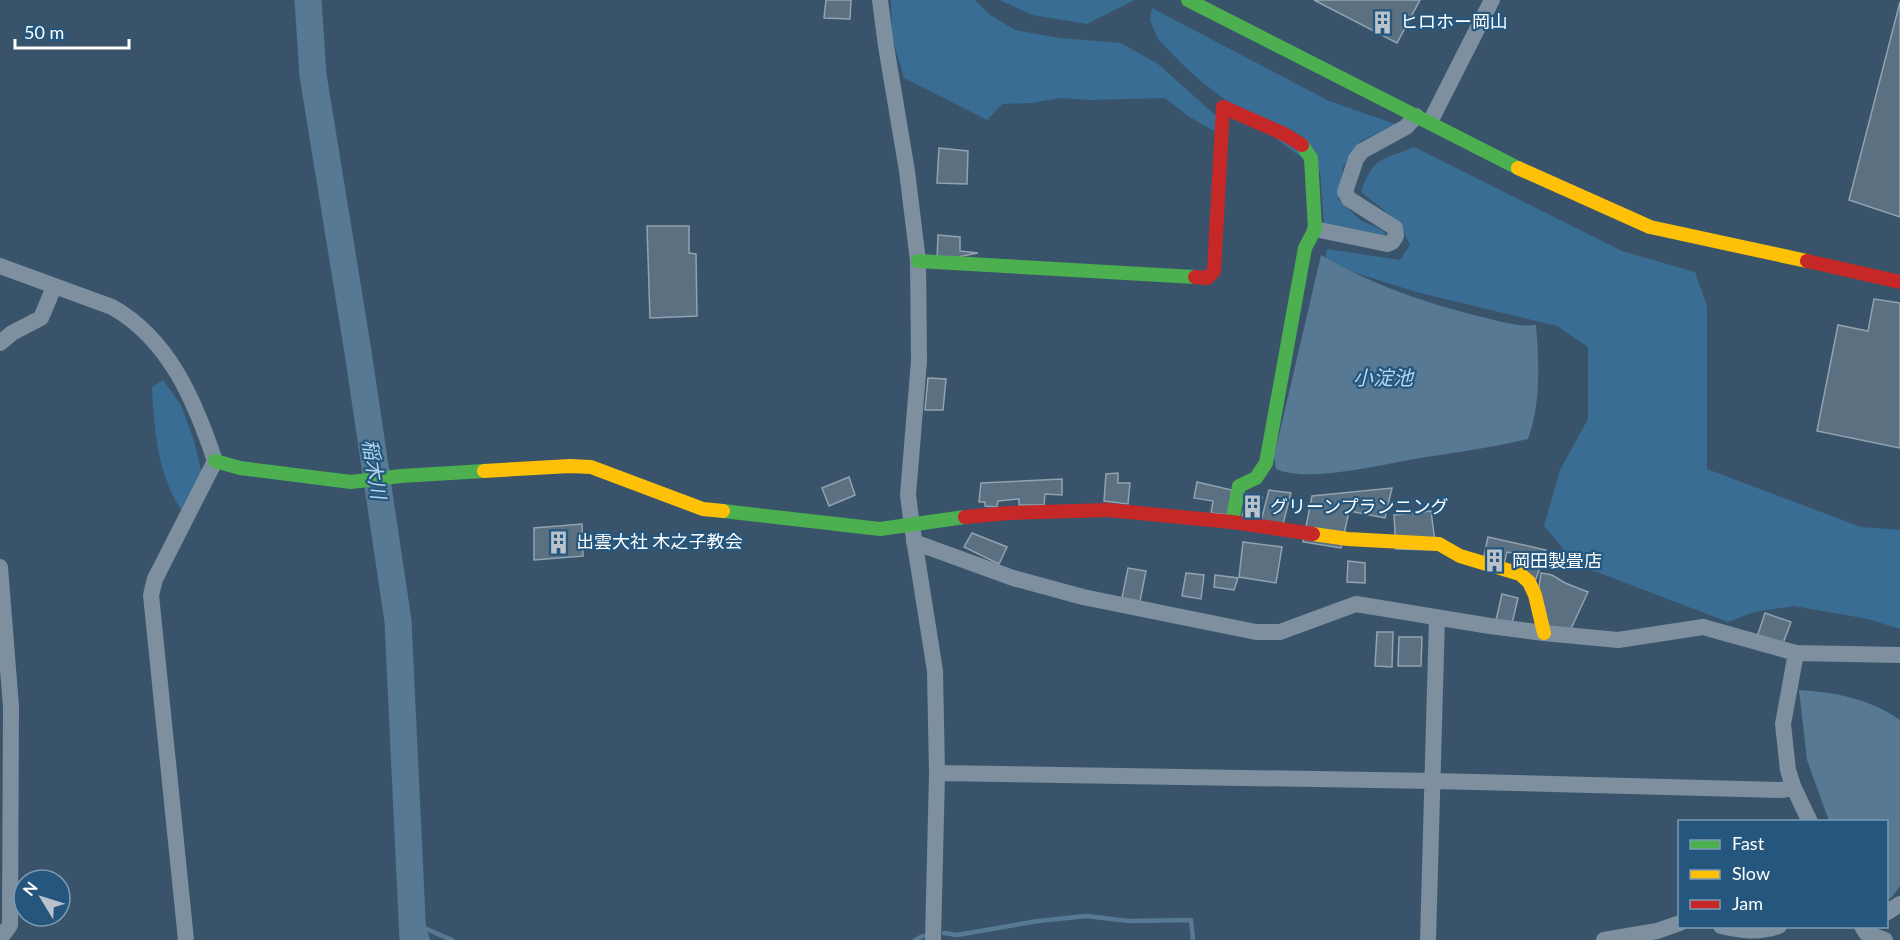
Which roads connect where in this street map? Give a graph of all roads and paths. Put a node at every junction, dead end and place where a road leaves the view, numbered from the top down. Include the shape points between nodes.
1 (880, 0) edge
2 (1188, 0) edge
3 (1492, 0) edge
4 (1423, 119) junction
5 (1315, 229) junction
6 (918, 261) junction
7 (0, 267) edge
8 (1900, 282) edge
9 (54, 287) junction
10 (0, 344) edge
11 (215, 461) junction
12 (1232, 522) junction
13 (913, 534) junction
14 (0, 567) edge
15 (1437, 617) junction
16 (1544, 633) junction
17 (1796, 653) junction
18 (1900, 655) edge
19 (937, 773) junction
20 (1434, 781) junction
21 (1793, 786) junction
22 (1809, 820) edge
23 (1678, 924) edge
24 (1726, 928) edge
25 (1775, 928) edge
26 (1863, 928) edge
27 (0, 939) edge
28 (186, 940) edge
29 (933, 940) edge
30 (1428, 940) edge
31 (1604, 940) edge
32 (1885, 940) edge

1 - 6 street
2 - 4 street
3 - 4 street
4 - 5 street via 1362,152 1345,192 1349,199 1395,228 1392,242
4 - 8 street via 1539,179 1650,227
5 - 6 street via 1311,158 1303,145 1223,107 1214,271 1207,278
5 - 12 street via 1305,248 1266,463 1256,478 1239,486
6 - 13 street via 919,361 908,495
7 - 9 street
9 - 10 street via 40,318
9 - 11 street via 112,307 147,335 180,375 200,415
11 - 13 street via 240,468 351,482 591,467 703,509
11 - 28 street via 155,579 151,595
12 - 13 street via 1108,510 1009,513 957,518
12 - 16 street via 1348,539 1439,544 1460,556 1520,574 1535,595
13 - 15 street via 1013,579 1256,632 1280,632 1356,604
13 - 19 street via 935,671
14 - 27 street via 11,707 10,925
15 - 16 street
15 - 20 street
16 - 17 street via 1618,640 1703,627
17 - 18 street
17 - 21 street via 1783,724
19 - 20 street
19 - 29 street
20 - 21 street via 1783,790
20 - 30 street
21 - 22 street
23 - 31 street
24 - 25 street
26 - 32 street

